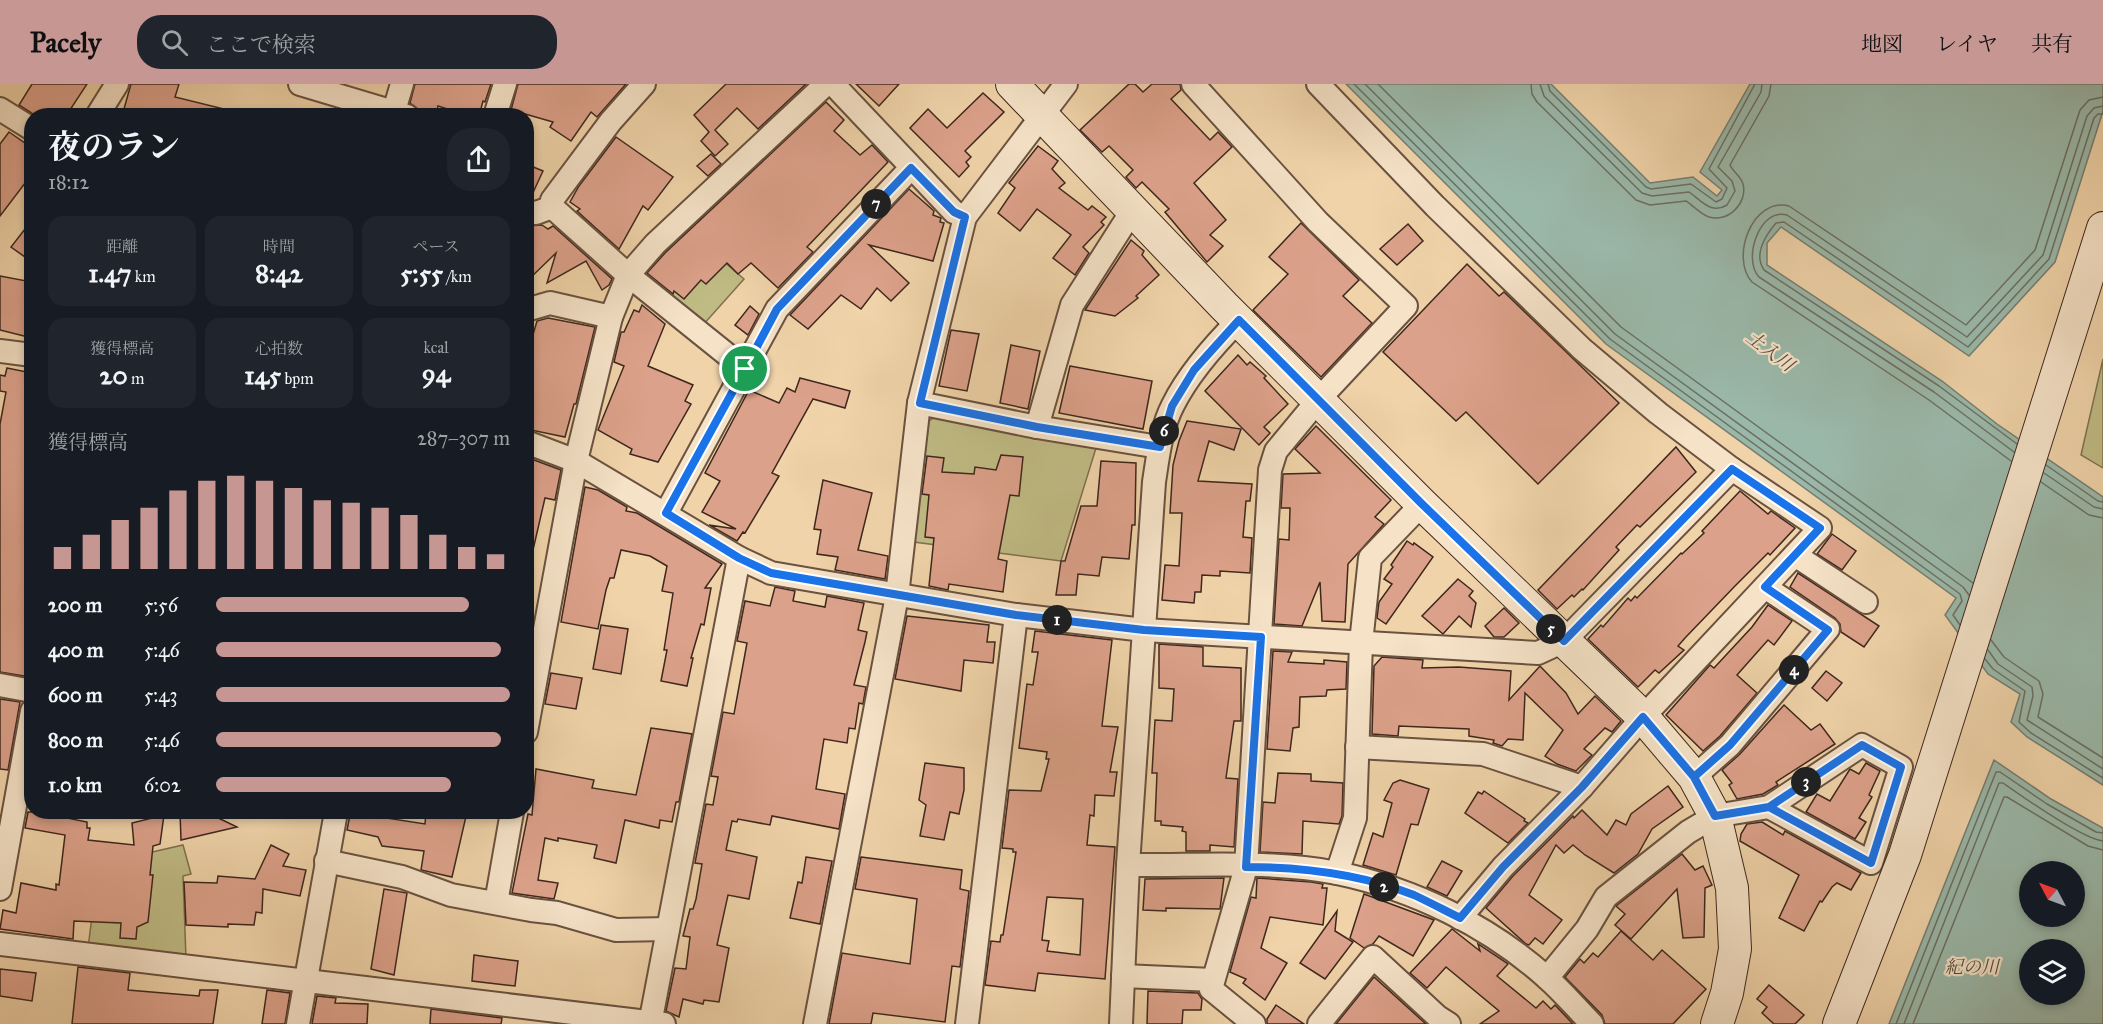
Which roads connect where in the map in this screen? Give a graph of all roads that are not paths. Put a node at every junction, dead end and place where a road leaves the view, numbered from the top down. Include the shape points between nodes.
1 (117, 84) edge
2 (300, 84) edge
3 (402, 84) edge
4 (505, 84) edge
5 (644, 84) edge
6 (826, 84) edge
7 (833, 84) edge
8 (1012, 84) edge
9 (1066, 84) edge
10 (1193, 84) edge
11 (1318, 84) edge
12 (102, 108) edge
13 (384, 108) edge
14 (401, 108) edge
15 (498, 108) edge
16 (0, 109) edge
17 (1042, 117) junction
18 (24, 124) edge
19 (911, 168) junction
20 (552, 207) junction
21 (1131, 212) junction
22 (534, 213) edge
23 (965, 217) junction
24 (2103, 228) edge
25 (628, 275) junction
26 (534, 308) edge
27 (611, 317) junction
28 (1239, 320) junction
29 (0, 351) edge
30 (24, 354) edge
31 (745, 369) junction
32 (1319, 399) junction
33 (920, 403) junction
34 (1037, 427) junction
35 (534, 445) edge
36 (1160, 447) junction
37 (576, 461) junction
38 (1732, 469) junction
39 (1422, 504) junction
40 (666, 513) junction
41 (1795, 555) junction
42 (739, 558) junction
43 (1765, 587) junction
44 (897, 596) junction
45 (1866, 602) dead end
46 (1016, 615) junction
47 (1144, 630) junction
48 (1261, 637) junction
49 (1564, 641) junction
50 (1361, 643) junction
51 (0, 685) edge
52 (534, 689) edge
53 (24, 690) edge
54 (1643, 717) junction
55 (1357, 747) junction
56 (24, 756) edge
57 (1694, 777) junction
58 (1582, 787) junction
59 (1769, 807) junction
60 (1715, 816) junction
61 (335, 819) edge
62 (511, 819) edge
63 (326, 861) junction
64 (1128, 865) junction
65 (1246, 867) junction
66 (1337, 873) junction
67 (0, 889) edge
68 (496, 903) junction
69 (1460, 918) junction
70 (668, 929) junction
71 (0, 944) edge
72 (1123, 976) junction
73 (1547, 978) junction
74 (1213, 980) junction
75 (304, 982) junction
76 (298, 1024) edge
77 (655, 1024) edge
78 (815, 1024) edge
79 (967, 1024) edge
80 (1121, 1024) edge
81 (1254, 1024) edge
82 (1319, 1024) edge
83 (1449, 1024) edge
84 (1592, 1024) edge
85 (1717, 1024) edge
86 (1839, 1024) edge

1 - 12 street
2 - 13 street
3 - 14 street
4 - 15 street
5 - 20 street via 552,200
6 - 25 street
7 - 19 street
8 - 17 street
9 - 17 street
10 - 32 street via 1318,222 1406,306
11 - 38 street via 1435,206 1582,349
16 - 18 street
17 - 21 street
17 - 23 street
19 - 23 street via 954,212
19 - 31 street via 777,309
20 - 22 street
20 - 25 street
21 - 28 street
21 - 34 street via 1072,305
23 - 33 street
24 - 86 street via 1905,855
25 - 27 street
25 - 31 street
26 - 27 street via 550,303
27 - 37 street
28 - 32 street
28 - 36 street via 1194,370 1172,406
29 - 30 street
31 - 40 street
32 - 39 street
32 - 48 street via 1276,451 1270,470
33 - 34 street
33 - 44 street
34 - 36 street
35 - 37 street
36 - 47 street
37 - 40 street
37 - 52 street
38 - 41 street via 1820,528
38 - 49 street
39 - 49 street
39 - 50 street via 1370,558
40 - 42 street
41 - 43 street
41 - 45 street
42 - 44 street via 771,573
42 - 70 street
43 - 54 street
43 - 57 street via 1828,630 1730,745
44 - 46 street
44 - 78 street
46 - 47 street
46 - 79 street
47 - 48 street
47 - 64 street
48 - 50 street
48 - 65 street
49 - 50 street via 1538,652
49 - 54 street
50 - 55 street
51 - 53 street
54 - 57 street
54 - 58 street
55 - 58 street via 1483,754
55 - 66 street via 1355,818
56 - 67 street
57 - 60 street
58 - 69 street via 1503,867
59 - 59 street via 1862,745 1901,767 1871,863
59 - 60 street
60 - 73 street via 1688,832 1606,897 1587,929
60 - 85 street via 1732,888 1735,950
61 - 63 street
62 - 68 street
63 - 68 street via 402,877 451,895
63 - 75 street
64 - 65 street
64 - 72 street
65 - 66 street
65 - 74 street
66 - 69 street via 1413,895
68 - 70 street via 557,913 616,930
69 - 73 street
70 - 77 street
71 - 75 street
72 - 74 street
72 - 80 street
73 - 84 street
74 - 81 street via 1211,989
75 - 76 street
75 - 77 street
82 - 83 street via 1373,957

